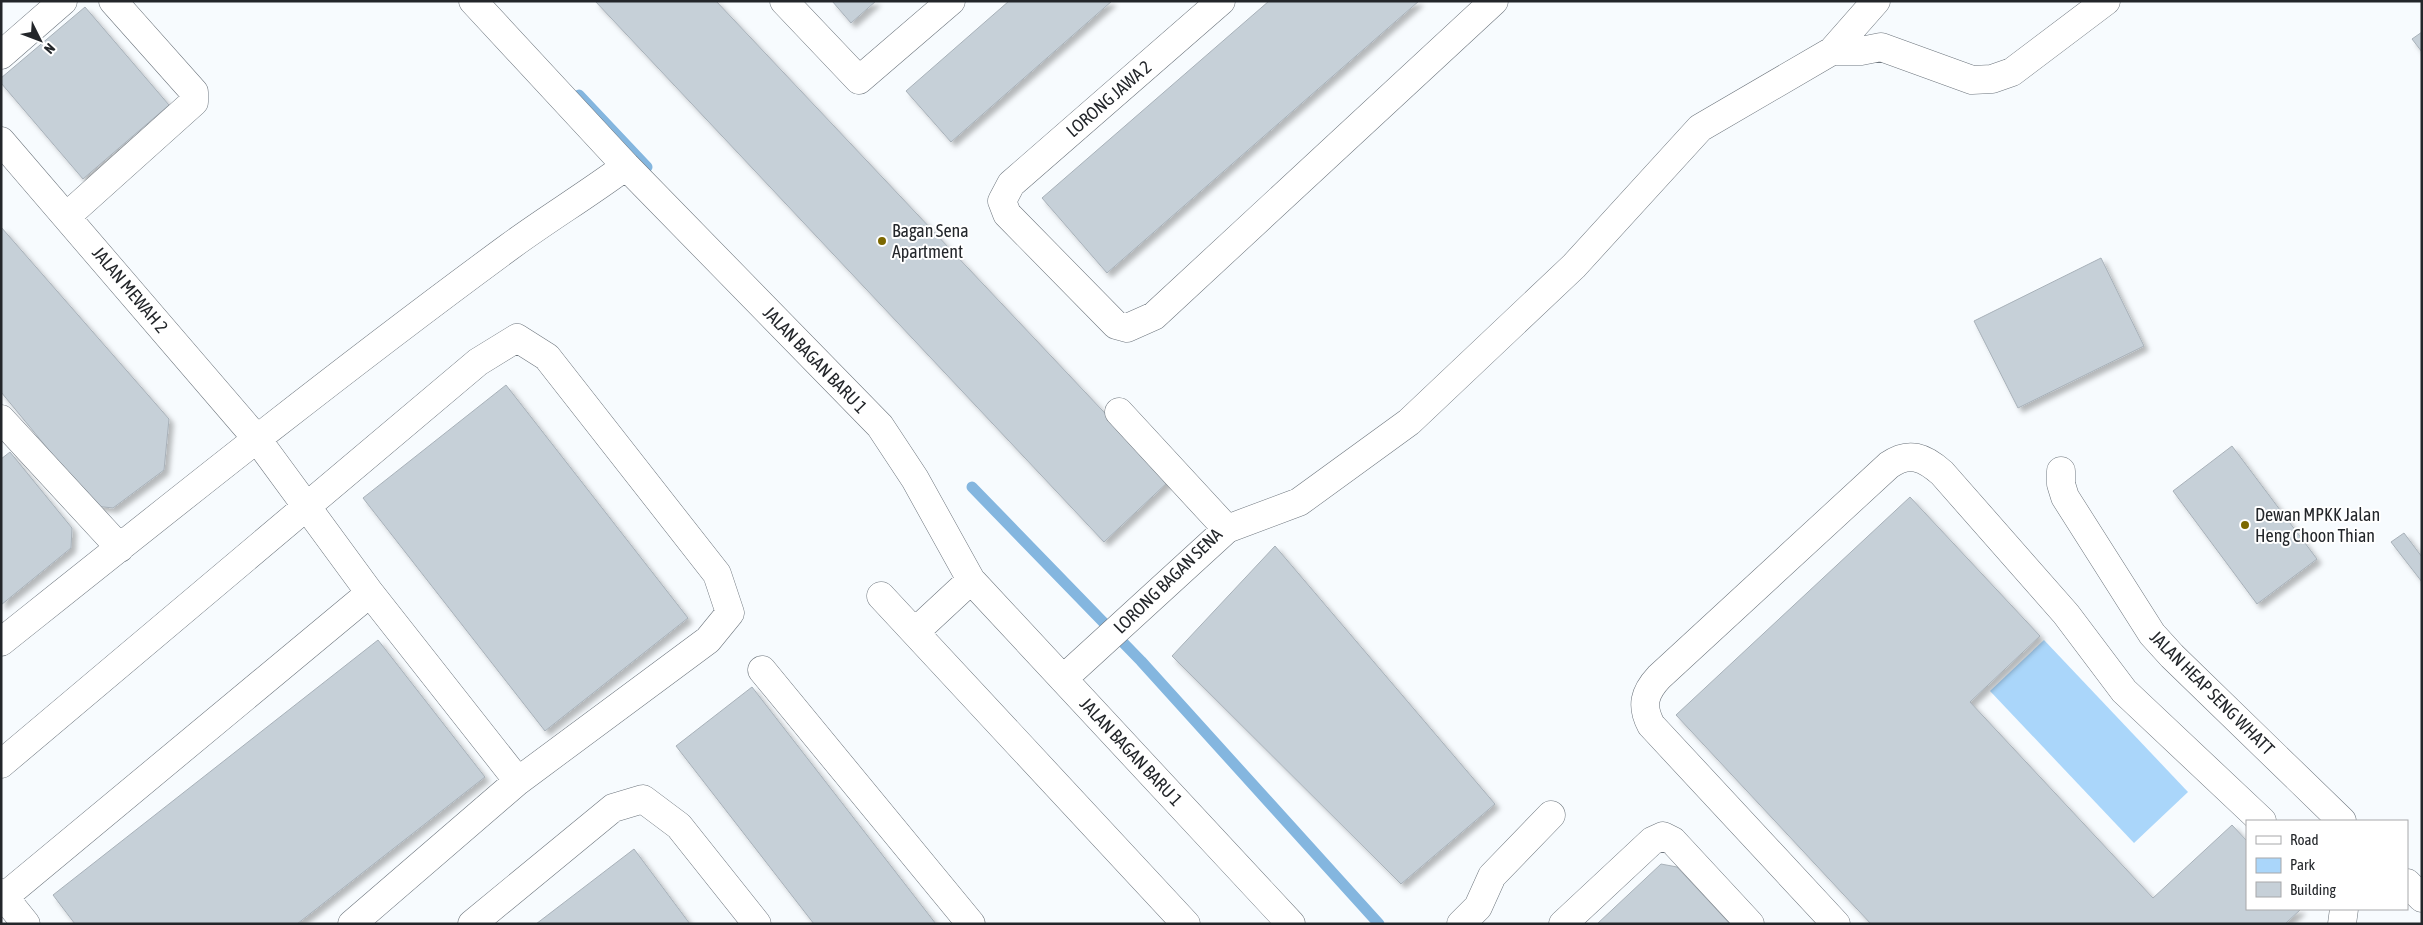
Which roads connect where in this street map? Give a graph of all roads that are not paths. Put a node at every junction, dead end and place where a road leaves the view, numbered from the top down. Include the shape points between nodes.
1 (63, 1) edge
2 (112, 1) edge
3 (473, 1) edge
4 (784, 1) edge
5 (951, 1) edge
6 (1221, 1) edge
7 (1494, 1) edge
8 (2106, 1) edge
9 (1874, 3) edge
10 (1881, 47) junction
11 (1832, 51) junction
12 (1, 55) edge
13 (1, 141) edge
14 (626, 166) junction
15 (67, 216) junction
16 (1119, 412) dead end
17 (3, 424) edge
18 (257, 439) junction
19 (2062, 471) dead end
20 (307, 507) junction
21 (1227, 529) junction
22 (120, 548) junction
23 (970, 580) junction
24 (370, 592) junction
25 (882, 596) dead end
26 (915, 632) junction
27 (1, 642) edge
28 (762, 670) dead end
29 (1063, 679) junction
30 (1, 764) edge
31 (518, 781) junction
32 (1551, 815) dead end
33 (2261, 820) edge
34 (2341, 820) edge
35 (2408, 884) edge
36 (3, 895) edge
37 (2422, 898) edge
38 (2344, 910) edge
39 (1477, 918) edge
40 (743, 919) edge
41 (26, 924) edge
42 (352, 924) edge
43 (472, 924) edge
44 (971, 924) edge
45 (1186, 924) edge
46 (1291, 924) edge
47 (1563, 924) edge
48 (1750, 924) edge
49 (1836, 924) edge
50 (2342, 924) edge

1 - 12 street
2 - 15 street via 194,92 194,102
3 - 14 street, JALAN BAGAN BARU 1
4 - 5 street via 859,80
6 - 7 street, LORONG JAWA 2 via 1011,184 1002,202 1007,214 1116,325 1127,328 1154,316
8 - 10 street via 2012,72 1992,79 1972,80
9 - 10 street
9 - 11 street
10 - 11 street via 1861,52
11 - 21 street via 1700,128 1574,266 1409,422 1299,502
13 - 15 street, JALAN MEWAH 2
14 - 18 street via 510,246
14 - 23 street, JALAN BAGAN BARU 1 via 880,426 915,479
15 - 18 street, JALAN MEWAH 2
16 - 21 street, LORONG BAGAN SENA
17 - 22 street
18 - 20 street, JALAN MEWAH 2
18 - 22 street
19 - 34 street, JALAN HEAP SENG WHATT via 2065,497 2152,634
20 - 24 street, JALAN MEWAH 2
20 - 30 street
20 - 31 street via 478,362 517,338 547,357 717,574 730,613 708,640
21 - 29 street, LORONG BAGAN SENA
22 - 27 street
23 - 26 street
23 - 29 street, JALAN BAGAN BARU 1
24 - 31 street, JALAN MEWAH 2
24 - 36 street
25 - 26 street
26 - 45 street
28 - 44 street
29 - 46 street, JALAN BAGAN BARU 1
31 - 42 street
32 - 39 street via 1492,876
33 - 49 street via 2124,692 2066,614 1942,473 1918,458 1901,457 1888,465 1659,677 1649,687 1644,700 1644,713 1651,725
35 - 37 street
36 - 41 street
38 - 50 street
40 - 43 street via 679,826 643,798 613,808
47 - 48 street via 1652,840 1663,836 1673,841

